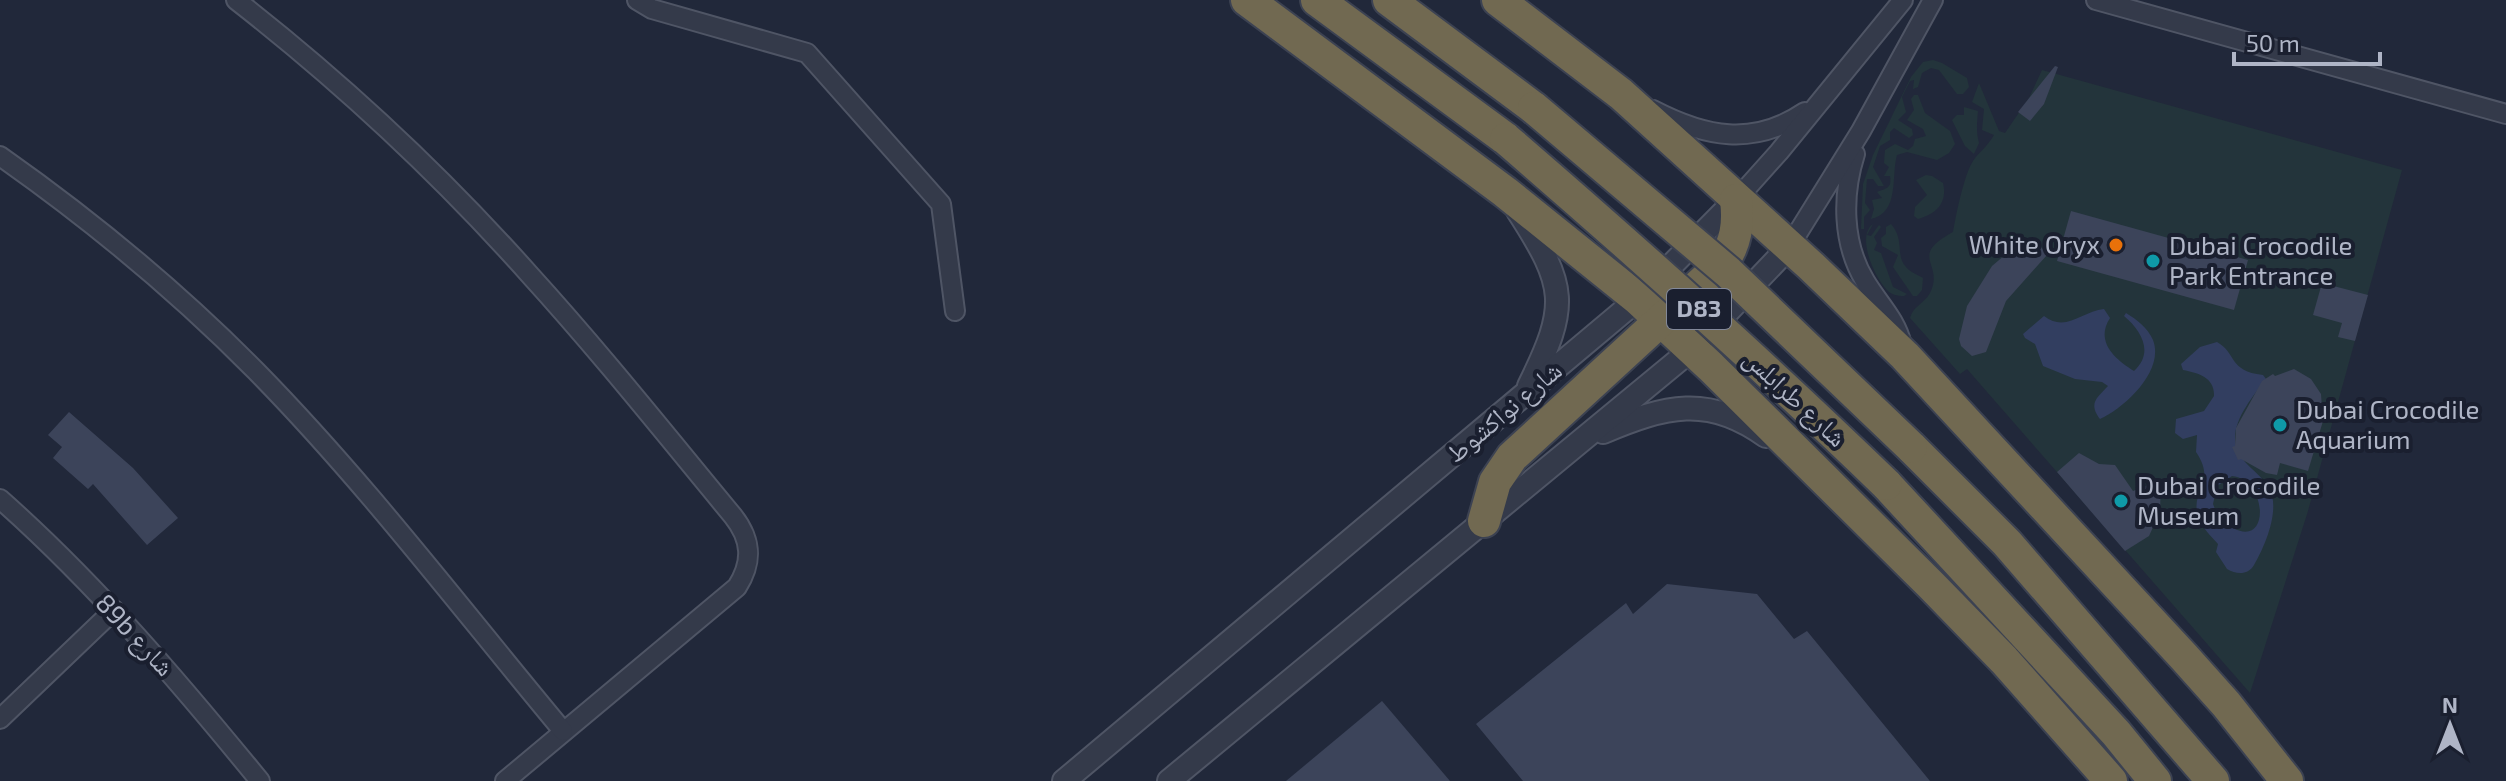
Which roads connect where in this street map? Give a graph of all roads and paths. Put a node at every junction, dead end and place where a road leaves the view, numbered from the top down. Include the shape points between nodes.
1 (236, 0) edge
2 (637, 0) edge
3 (1247, 0) edge
4 (1317, 0) edge
5 (1389, 0) edge
6 (1498, 0) edge
7 (1903, 0) edge
8 (1933, 0) edge
9 (2096, 0) edge
10 (1621, 94) junction
11 (1824, 99) junction
12 (2506, 114) edge
13 (1861, 131) junction
14 (0, 156) edge
15 (1505, 192) junction
16 (1736, 200) junction
17 (1789, 247) junction
18 (1638, 299) junction
19 (955, 311) dead end
20 (1662, 321) junction
21 (1691, 350) junction
22 (1905, 356) junction
23 (1525, 394) junction
24 (1580, 442) junction
25 (1812, 469) junction
26 (0, 499) edge
27 (1484, 521) junction
28 (114, 610) junction
29 (0, 719) edge
30 (563, 731) junction
31 (260, 781) edge
32 (505, 781) edge
33 (1064, 781) edge
34 (1169, 781) edge
35 (2111, 781) edge
36 (2155, 781) edge
37 (2213, 781) edge
38 (2287, 781) edge

1 - 30 street via 340,86 468,209 572,323 743,528 749,559 737,587
2 - 19 street via 652,9 807,53 941,204
3 - 15 highway
4 - 36 highway, شارع طرابلس / D83, bridge via 1506,139 1749,354 1886,484
5 - 37 highway, شارع طرابلس / D83, bridge via 1534,108 1728,272 2007,543
6 - 10 highway
7 - 11 street, شارع نواكشوط
8 - 13 street
9 - 12 street
10 - 11 street via 1690,127 1726,135 1775,128
10 - 16 highway
11 - 16 street, شارع نواكشوط
13 - 17 street
13 - 22 street via 1846,195 1852,250 1864,280 1896,326
14 - 30 street via 140,264 255,370 355,480
15 - 18 highway
15 - 23 street via 1546,255 1556,288 1552,339
16 - 17 highway
16 - 18 street, شارع نواكشوط
16 - 20 highway via 1737,227 1730,252
17 - 21 street
17 - 22 highway
18 - 20 highway
18 - 23 street, شارع نواكشوط
20 - 21 highway
20 - 27 highway via 1512,457 1495,482
21 - 24 street
21 - 25 highway
22 - 38 highway via 2194,669
23 - 33 street, شارع نواكشوط
24 - 25 street via 1643,415 1679,407 1713,410 1741,420
24 - 27 street
25 - 35 highway via 2004,660
26 - 28 street, 89b شارع
27 - 34 street
28 - 29 street
28 - 31 street, 89b شارع
30 - 32 street

